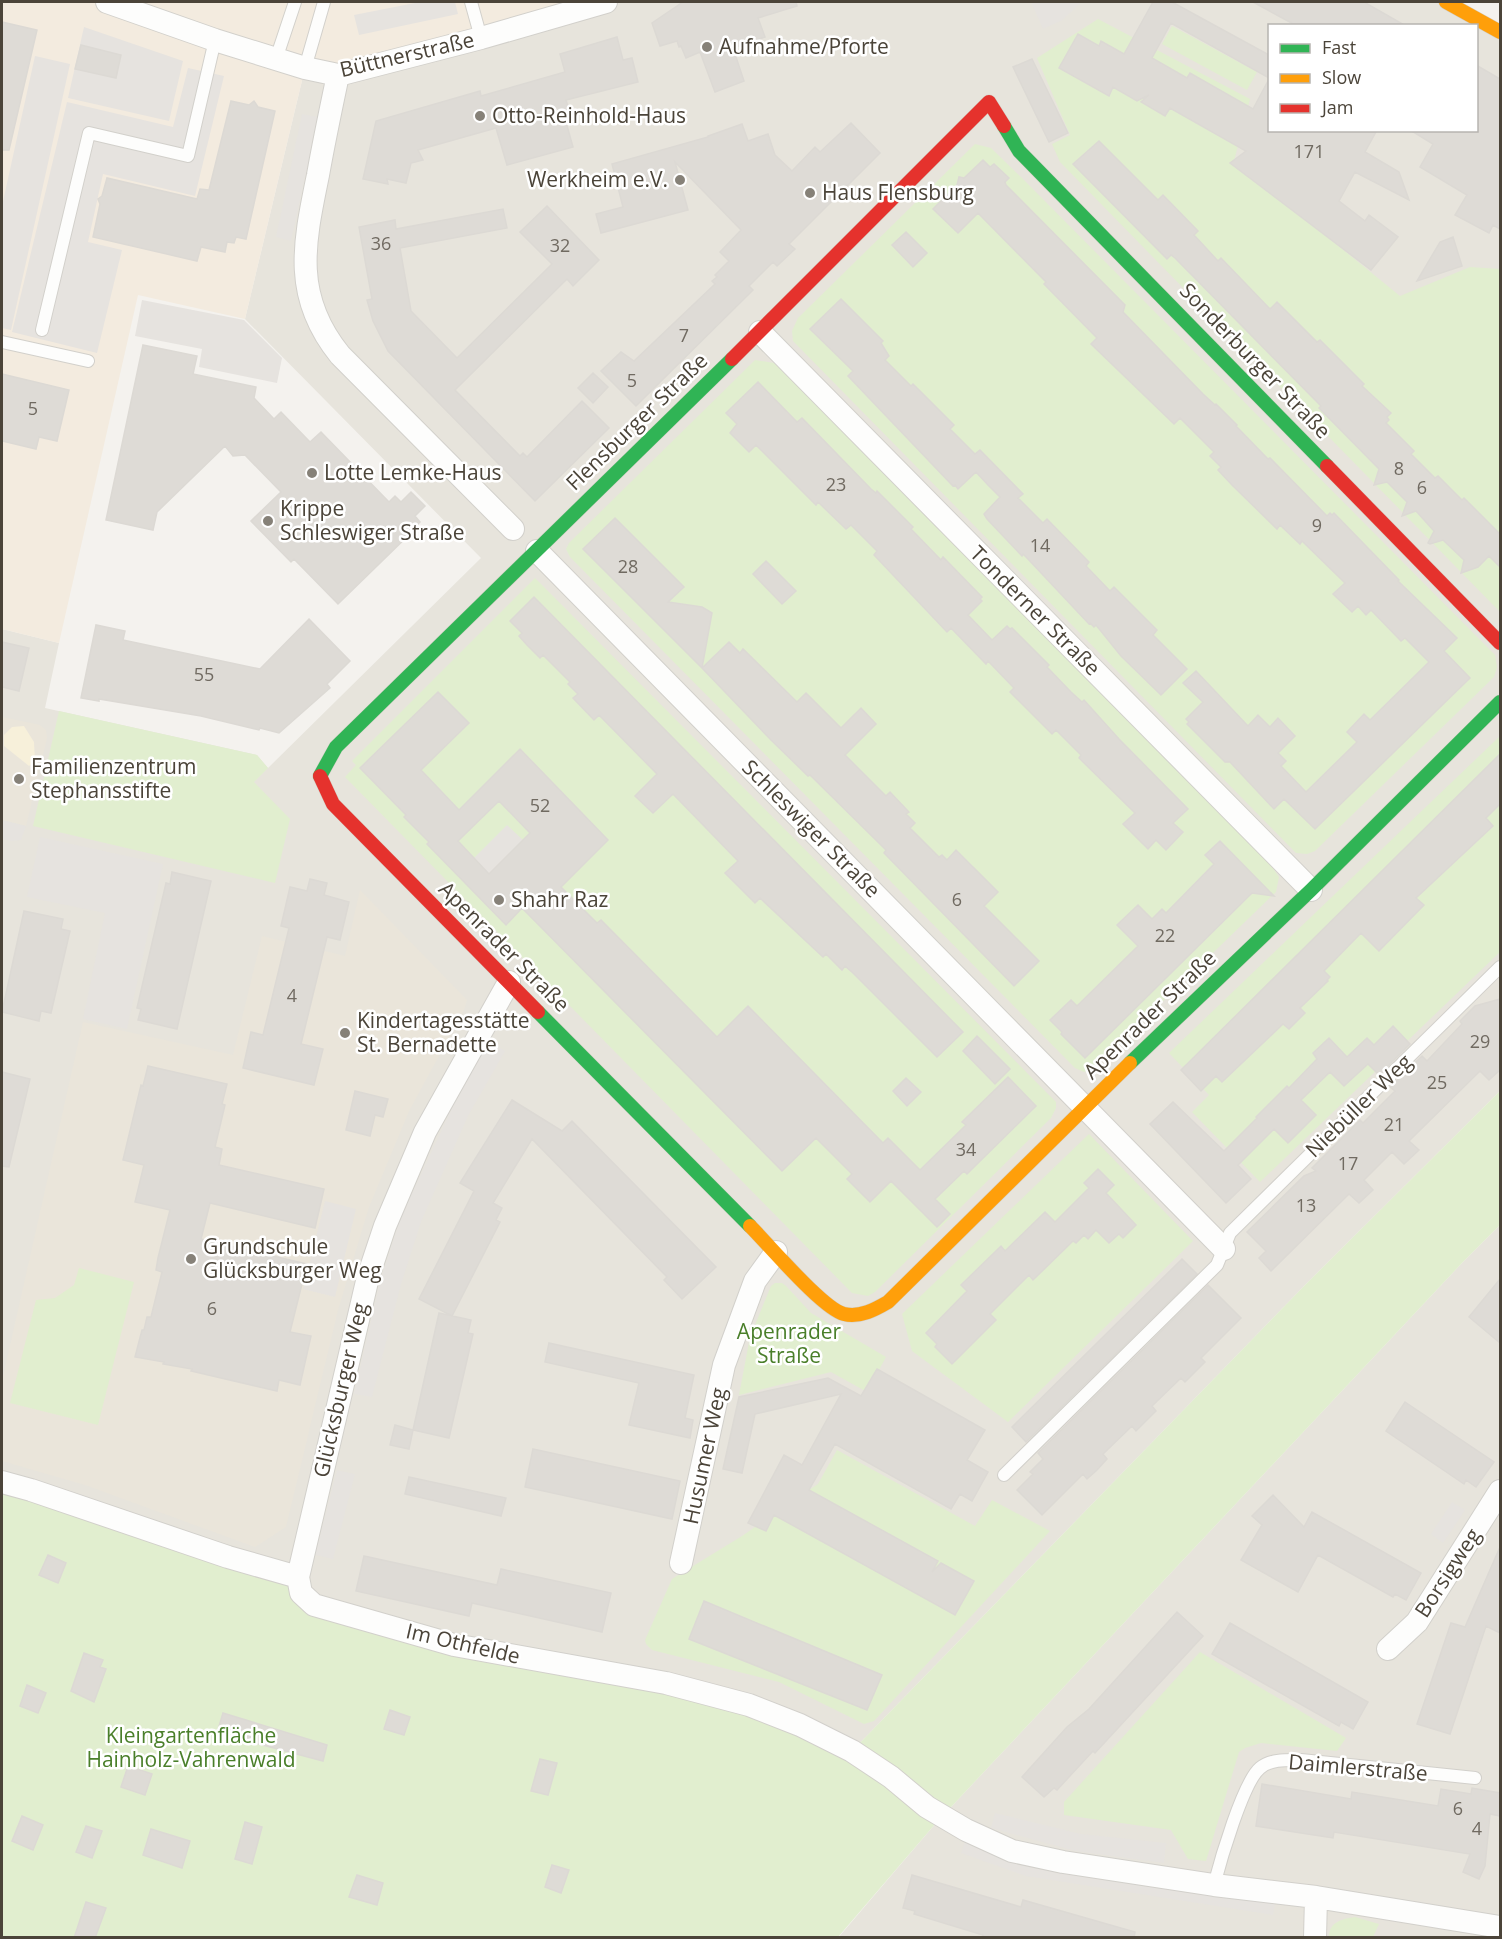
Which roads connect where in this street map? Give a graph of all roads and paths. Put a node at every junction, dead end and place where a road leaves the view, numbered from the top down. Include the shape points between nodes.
1 (106, 2) edge
2 (296, 2) edge
3 (324, 2) edge
4 (471, 2) edge
5 (606, 2) edge
6 (1446, 2) edge
7 (1500, 32) edge
8 (481, 38) junction
9 (215, 40) junction
10 (276, 59) junction
11 (306, 68) junction
12 (338, 75) junction
13 (989, 102) joint
14 (42, 330) dead end
15 (760, 332) junction
16 (2, 342) edge
17 (88, 361) dead end
18 (513, 529) dead end
19 (537, 551) junction
20 (1500, 643) edge
21 (1500, 702) edge
22 (319, 775) joint
23 (1311, 891) junction
24 (1500, 967) edge
25 (509, 982) junction
26 (1084, 1107) junction
27 (1224, 1250) junction
28 (776, 1252) junction
29 (1004, 1475) dead end
30 (2, 1482) edge
31 (1500, 1491) edge
32 (681, 1563) dead end
33 (298, 1577) junction
34 (1388, 1649) dead end
35 (1475, 1778) dead end
36 (1214, 1885) junction
37 (1316, 1898) junction
38 (1500, 1927) edge
39 (1315, 1938) edge

1 - 9 street, Büttnerstraße
2 - 10 lane
3 - 11 lane
4 - 8 lane
5 - 8 street, Büttnerstraße
6 - 7 street
8 - 12 street, Büttnerstraße
9 - 10 street, Büttnerstraße
9 - 14 lane via 188,156 89,133
10 - 11 street, Büttnerstraße
11 - 12 street, Büttnerstraße
12 - 18 street via 307,226 304,262 311,306 340,355
13 - 15 street, Flensburger Straße
13 - 20 street, Sonderburger Straße via 1020,151
15 - 19 street, Flensburger Straße
15 - 23 street, Tonderner Straße
16 - 17 lane
19 - 22 street, Flensburger Straße via 336,747
19 - 26 street, Schleswiger Straße
21 - 23 street, Apenrader Straße
22 - 25 street, Apenrader Straße via 333,804
23 - 26 street, Apenrader Straße
24 - 27 lane, Niebüller Weg via 1230,1233
25 - 28 street, Apenrader Straße
25 - 33 street, Glücksburger Weg via 425,1132 385,1226 368,1277
26 - 27 street
26 - 28 street, Apenrader Straße via 888,1302 873,1311 842,1314
27 - 29 lane, Niebüller Weg via 1217,1265
28 - 32 street, Husumer Weg via 755,1281 724,1365
30 - 33 street
31 - 34 street, Borsigweg via 1417,1622
33 - 36 street, Im Othfelde via 301,1593 314,1605 454,1645 666,1683 749,1705 852,1751 927,1807 1012,1851
35 - 36 lane, Daimlerstraße via 1300,1760 1281,1760 1260,1768 1248,1785
36 - 37 street
37 - 38 street
37 - 39 street

